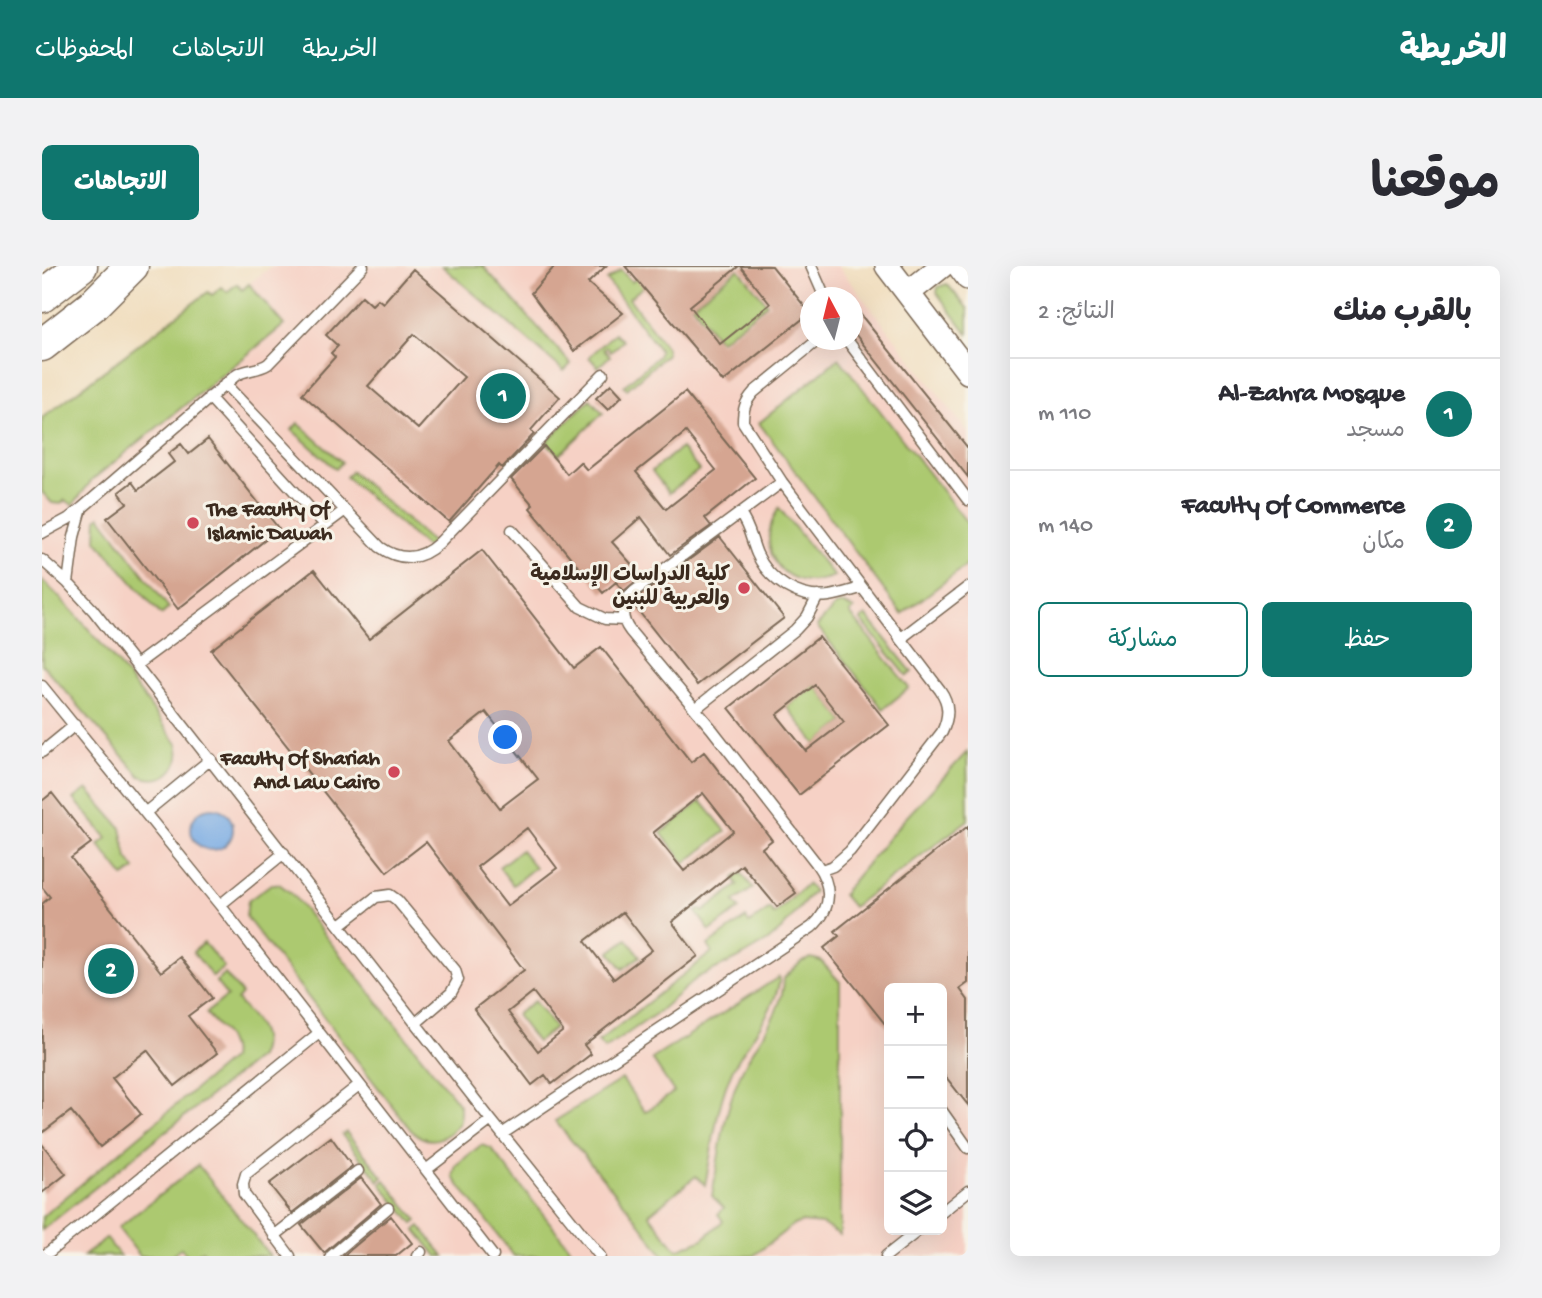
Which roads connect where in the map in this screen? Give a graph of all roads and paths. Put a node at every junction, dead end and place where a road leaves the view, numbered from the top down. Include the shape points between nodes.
1 (81, 266) edge
2 (131, 266) edge
3 (363, 266) edge
4 (811, 266) edge
5 (887, 266) edge
6 (942, 266) edge
7 (959, 266) edge
8 (968, 278) edge
9 (820, 287) edge
10 (908, 293) junction
11 (42, 296) edge
12 (42, 345) edge
13 (806, 350) edge
14 (855, 350) edge
15 (968, 372) edge
16 (603, 374) dead end
17 (225, 384) junction
18 (209, 397) junction
19 (782, 482) junction
20 (968, 500) edge
21 (82, 508) junction
22 (344, 510) junction
23 (740, 514) junction
24 (324, 525) junction
25 (512, 530) dead end
26 (42, 533) edge
27 (42, 560) edge
28 (68, 583) junction
29 (968, 587) edge
30 (861, 589) junction
31 (818, 596) junction
32 (624, 620) junction
33 (900, 639) junction
34 (136, 665) junction
35 (42, 686) edge
36 (695, 709) junction
37 (75, 725) junction
38 (42, 752) edge
39 (211, 759) junction
40 (146, 811) junction
41 (284, 853) junction
42 (822, 870) junction
43 (220, 905) junction
44 (341, 925) junction
45 (416, 1023) junction
46 (319, 1033) junction
47 (359, 1085) junction
48 (947, 1118) edge
49 (491, 1119) junction
50 (502, 1134) junction
51 (968, 1148) edge
52 (426, 1170) junction
53 (358, 1171) dead end
54 (968, 1191) edge
55 (388, 1208) dead end
56 (947, 1208) edge
57 (913, 1235) edge
58 (274, 1236) junction
59 (44, 1256) edge
60 (290, 1256) edge
61 (331, 1256) edge
62 (493, 1256) edge
63 (600, 1256) edge
64 (886, 1256) edge

1 - 11 highway
2 - 12 highway via 92,306
3 - 17 lane via 268,364 239,373
4 - 9 lane
5 - 10 street
6 - 10 street
7 - 8 street
10 - 15 street
13 - 19 lane via 754,392 743,411 748,432
14 - 20 lane
16 - 22 lane via 427,554 394,556
17 - 18 lane
17 - 22 lane
18 - 21 lane
18 - 24 lane
19 - 23 lane
19 - 30 lane
21 - 26 lane
21 - 28 lane
22 - 24 lane
23 - 31 lane via 758,556 775,578 790,589
23 - 32 lane via 632,593 625,603
24 - 34 lane
25 - 32 lane via 580,607 605,619
27 - 28 lane
28 - 34 lane
29 - 33 lane
30 - 31 lane
30 - 33 lane
31 - 36 lane via 795,630
32 - 36 lane
33 - 42 lane via 944,696 948,710 945,725 850,851
34 - 39 lane
35 - 37 lane
36 - 42 lane
37 - 38 lane
37 - 40 lane
39 - 40 lane
39 - 41 lane
40 - 43 lane
41 - 43 lane
41 - 44 lane
42 - 50 lane via 829,896 824,913 811,926
43 - 46 lane
44 - 45 lane
44 - 45 lane via 376,897 390,895 452,966 458,980 454,989
45 - 49 lane
46 - 47 lane
46 - 59 lane
47 - 52 lane
47 - 58 lane via 246,1174 244,1194
48 - 51 lane
49 - 50 lane
49 - 52 lane
50 - 63 lane
52 - 62 lane
53 - 58 lane
54 - 56 lane
55 - 61 lane
57 - 64 lane
58 - 60 lane

